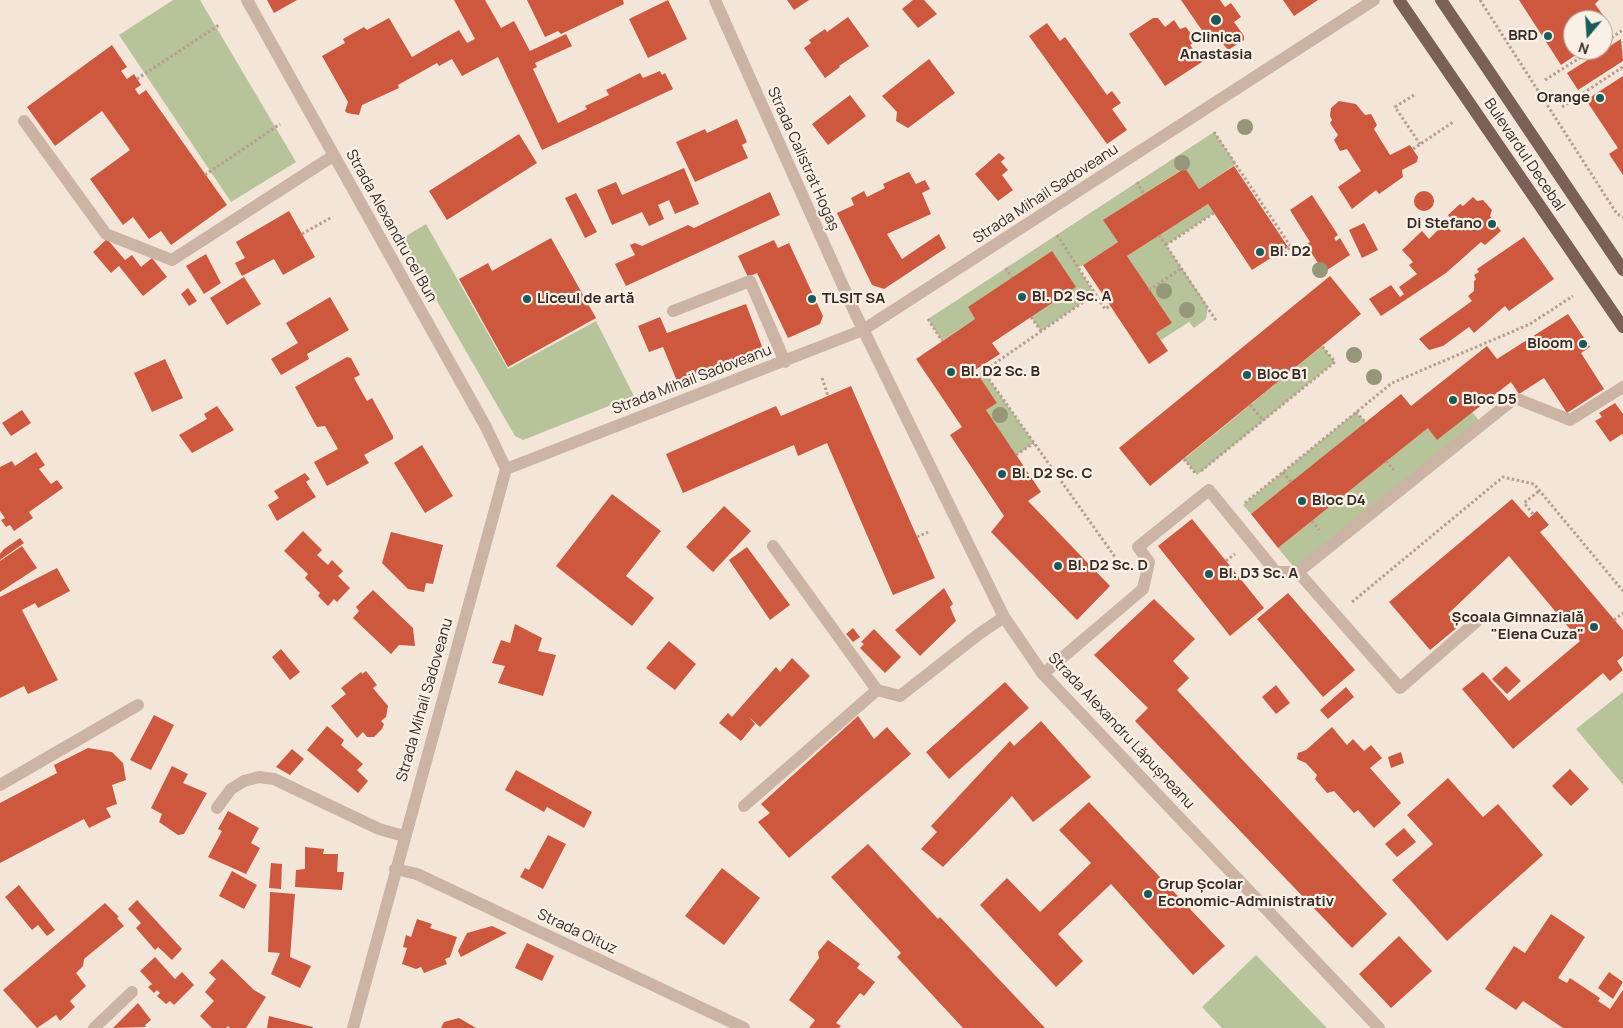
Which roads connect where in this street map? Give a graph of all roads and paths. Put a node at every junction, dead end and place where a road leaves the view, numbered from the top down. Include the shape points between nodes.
1 (247, 0) edge
2 (715, 0) edge
3 (1374, 0) edge
4 (1399, 0) edge
5 (1441, 0) edge
6 (1480, 0) edge
7 (219, 25) dead end
8 (1576, 60) edge
9 (1623, 67) edge
10 (137, 79) dead end
11 (1545, 80) dead end
12 (1414, 95) dead end
13 (1562, 107) dead end
14 (24, 121) dead end
15 (1453, 122) dead end
16 (280, 124) dead end
17 (1214, 132) dead end
18 (1420, 144) junction
19 (1413, 149) dead end
20 (333, 156) junction
21 (205, 175) dead end
22 (1137, 182) dead end
23 (1144, 194) dead end
24 (1214, 213) dead end
25 (332, 216) dead end
26 (1623, 217) edge
27 (302, 234) dead end
28 (1057, 235) dead end
29 (1159, 235) dead end
30 (1166, 245) junction
31 (1273, 259) dead end
32 (1006, 268) dead end
33 (1182, 268) junction
34 (1623, 270) edge
35 (1012, 278) dead end
36 (1149, 290) dead end
37 (1095, 294) junction
38 (1574, 296) dead end
39 (1110, 306) dead end
40 (673, 311) dead end
41 (1031, 317) dead end
42 (928, 319) dead end
43 (1217, 322) dead end
44 (1623, 327) edge
45 (863, 330) junction
46 (1041, 331) junction
47 (942, 341) dead end
48 (1322, 346) dead end
49 (785, 362) junction
50 (983, 371) junction
51 (978, 374) dead end
52 (822, 378) dead end
53 (1623, 387) edge
54 (828, 396) dead end
55 (1250, 404) dead end
56 (1356, 412) junction
57 (1263, 420) junction
58 (1366, 422) dead end
59 (1034, 442) junction
60 (1016, 455) dead end
61 (1184, 459) dead end
62 (506, 469) junction
63 (1283, 472) junction
64 (1197, 474) junction
65 (1189, 481) dead end
66 (1291, 482) dead end
67 (1539, 491) junction
68 (1533, 514) dead end
69 (1230, 516) junction
70 (928, 532) dead end
71 (917, 537) dead end
72 (773, 546) dead end
73 (1120, 564) dead end
74 (1298, 572) junction
75 (1623, 591) edge
76 (1623, 613) edge
77 (1336, 615) junction
78 (1004, 617) junction
79 (1614, 620) dead end
80 (1477, 621) dead end
81 (1043, 674) junction
82 (878, 690) junction
83 (138, 705) dead end
84 (0, 785) edge
85 (744, 806) dead end
86 (217, 808) dead end
87 (404, 836) junction
88 (395, 868) junction
89 (132, 992) dead end
90 (94, 1028) edge
91 (353, 1028) edge
92 (744, 1028) edge
93 (1379, 1028) edge

1 - 20 street, Strada Alexandru cel Bun
2 - 45 street, Strada Calistrat Hogaș
3 - 45 street, Strada Mihail Sadoveanu
4 - 44 main road, Bulevardul Decebal
5 - 34 main road, Bulevardul Decebal
6 - 26 path via 1617,214
7 - 10 path
8 - 11 path
9 - 13 path
12 - 18 path via 1395,107
14 - 20 street via 106,234 172,260
15 - 18 path
16 - 21 path
17 - 31 path via 1291,247
18 - 19 path
20 - 62 street, Strada Alexandru cel Bun via 486,427
22 - 23 path
24 - 30 path
25 - 27 path
28 - 37 path
29 - 30 path
30 - 33 path
32 - 35 path
33 - 36 path
33 - 43 path
37 - 39 path via 1105,309
37 - 46 path
38 - 56 path via 1530,324 1392,383
40 - 49 street via 750,281
41 - 46 path
42 - 47 path
45 - 49 street, Strada Mihail Sadoveanu
45 - 78 street, Strada Alexandru Lăpușneanu
46 - 50 path
48 - 57 path via 1335,362
49 - 62 street, Strada Mihail Sadoveanu
50 - 51 path
50 - 59 path
52 - 54 path
53 - 74 street via 1570,420 1515,398
55 - 57 path
56 - 58 path
56 - 63 path
57 - 64 path
59 - 60 path
59 - 73 path
61 - 64 path
62 - 87 street, Strada Mihail Sadoveanu
63 - 66 path
63 - 69 path
64 - 65 path
67 - 68 path via 1524,503
67 - 75 path
67 - 77 path via 1534,484 1503,477
69 - 74 street via 1276,572
69 - 81 street via 1209,490 1138,547 1150,562 1143,589
70 - 71 path
72 - 82 street
74 - 77 street
76 - 79 path
77 - 80 street via 1400,688
78 - 81 street, Strada Alexandru Lăpușneanu
78 - 82 street via 900,696
81 - 93 street, Strada Alexandru Lăpușneanu
82 - 85 street
83 - 84 street
86 - 87 street via 231,789 244,782 259,777 274,779 380,829
87 - 88 street, Strada Mihail Sadoveanu
88 - 91 street, Strada Mihail Sadoveanu
88 - 92 street, Strada Oituz via 417,874
89 - 90 street

